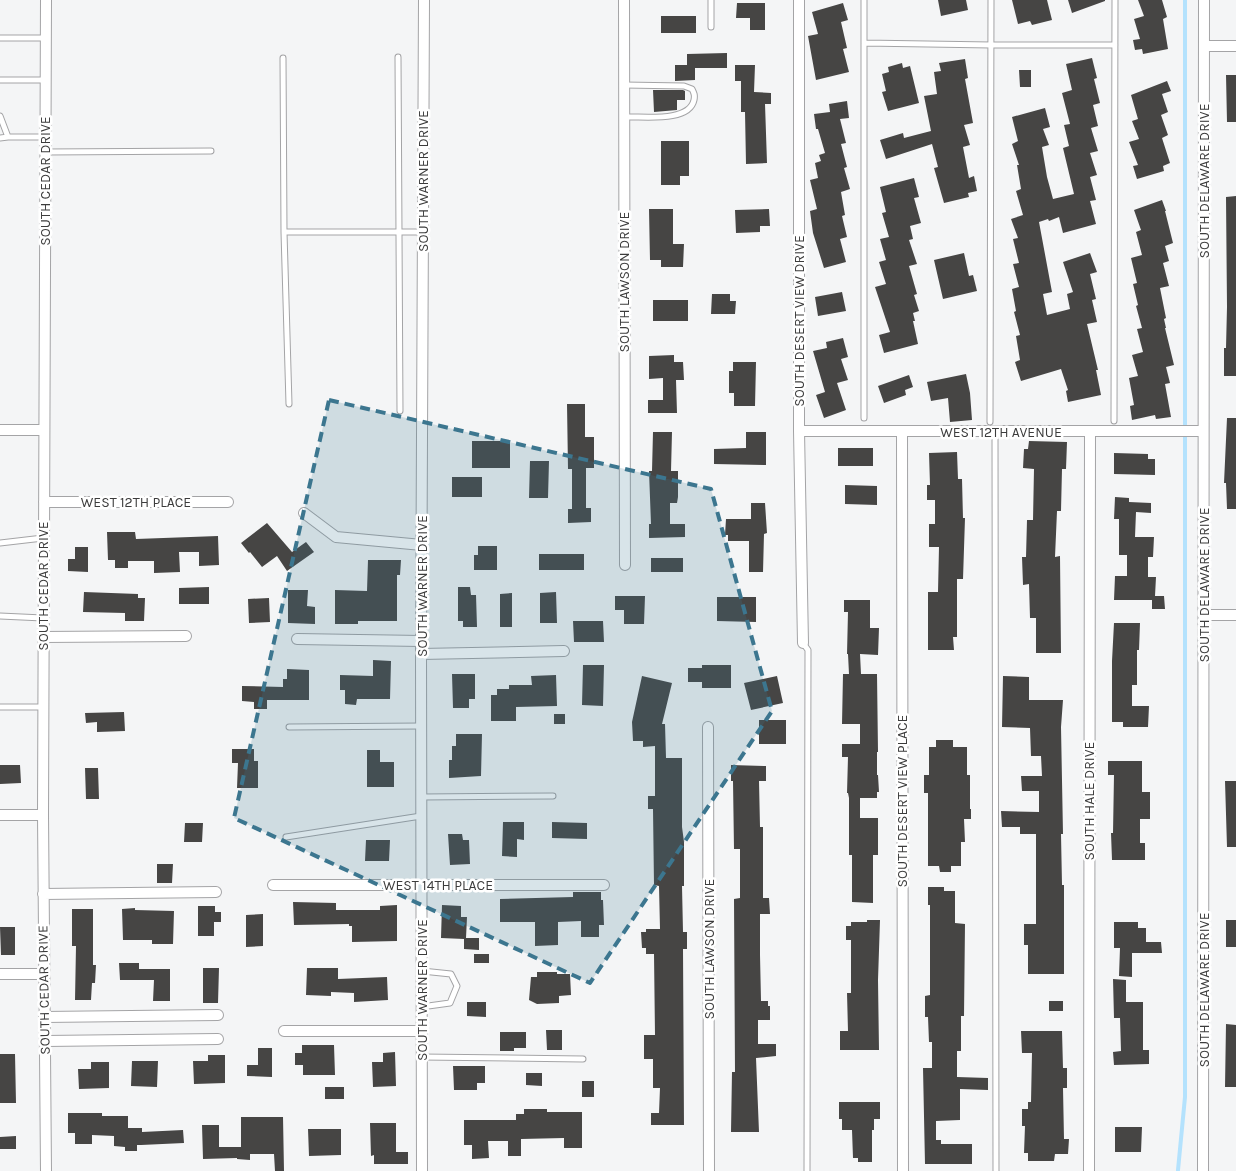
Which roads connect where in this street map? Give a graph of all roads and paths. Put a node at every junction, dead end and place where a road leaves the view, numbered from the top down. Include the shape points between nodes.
1 (46, 0) edge
2 (424, 0) edge
3 (624, 0) edge
4 (711, 0) edge
5 (799, 0) edge
6 (864, 0) edge
7 (991, 0) edge
8 (1115, 0) edge
9 (1204, 0) edge
10 (711, 27) dead end
11 (0, 38) edge
12 (46, 38) junction
13 (864, 43) junction
14 (991, 45) junction
15 (1115, 45) junction
16 (1204, 46) junction
17 (1236, 46) edge
18 (398, 57) dead end
19 (283, 58) dead end
20 (0, 80) edge
21 (46, 80) junction
22 (624, 86) junction
23 (0, 116) edge
24 (624, 117) junction
25 (8, 137) junction
26 (45, 137) junction
27 (0, 138) edge
28 (211, 151) dead end
29 (45, 152) junction
30 (284, 232) junction
31 (399, 232) junction
32 (423, 232) junction
33 (289, 404) dead end
34 (400, 411) dead end
35 (864, 418) dead end
36 (1114, 422) dead end
37 (992, 427) junction
38 (0, 430) edge
39 (44, 430) junction
40 (800, 431) junction
41 (1203, 431) junction
42 (902, 432) junction
43 (1090, 432) junction
44 (44, 502) junction
45 (228, 502) dead end
46 (304, 512) dead end
47 (43, 538) junction
48 (0, 543) edge
49 (422, 545) junction
50 (625, 565) dead end
51 (1204, 615) junction
52 (1236, 615) edge
53 (0, 616) edge
54 (43, 618) junction
55 (186, 636) dead end
56 (43, 637) junction
57 (296, 639) dead end
58 (421, 641) junction
59 (803, 643) joint
60 (564, 651) dead end
61 (421, 654) junction
62 (0, 707) edge
63 (43, 707) junction
64 (421, 726) junction
65 (289, 727) dead end
66 (708, 727) dead end
67 (553, 796) dead end
68 (422, 797) junction
69 (0, 815) edge
70 (42, 815) junction
71 (422, 816) junction
72 (286, 837) dead end
73 (422, 884) junction
74 (273, 885) dead end
75 (604, 885) dead end
76 (216, 892) dead end
77 (43, 894) junction
78 (421, 971) junction
79 (0, 974) edge
80 (44, 974) junction
81 (421, 1007) junction
82 (218, 1015) dead end
83 (44, 1017) junction
84 (284, 1031) dead end
85 (421, 1031) junction
86 (218, 1039) dead end
87 (45, 1041) junction
88 (421, 1057) junction
89 (583, 1059) dead end
90 (46, 1171) edge
91 (422, 1171) edge
92 (709, 1171) edge
93 (808, 1171) edge
94 (903, 1171) edge
95 (996, 1171) edge
96 (1089, 1171) edge
97 (1203, 1171) edge

1 - 12 street, SOUTH CEDAR DRIVE
2 - 32 street, SOUTH WARNER DRIVE
3 - 22 street, SOUTH LAWSON DRIVE
4 - 10 lane
5 - 40 street, SOUTH DESERT VIEW DRIVE
6 - 13 lane
7 - 14 lane
8 - 15 lane
9 - 16 street, SOUTH DELAWARE DRIVE
11 - 12 lane
12 - 21 street, SOUTH CEDAR DRIVE
13 - 14 lane
13 - 35 lane
14 - 15 lane
14 - 37 lane
15 - 36 lane
16 - 17 street
16 - 41 street, SOUTH DELAWARE DRIVE
18 - 31 lane
19 - 30 lane
20 - 21 lane
21 - 26 street, SOUTH CEDAR DRIVE
22 - 24 street, SOUTH LAWSON DRIVE
22 - 24 lane via 684,86 692,89 694,95 692,105 683,113
23 - 25 lane
24 - 50 street, SOUTH LAWSON DRIVE
25 - 26 lane
25 - 27 lane
26 - 29 street, SOUTH CEDAR DRIVE
28 - 29 lane
29 - 39 street, SOUTH CEDAR DRIVE
30 - 31 lane
30 - 33 lane
31 - 32 lane
31 - 34 lane
32 - 49 street, SOUTH WARNER DRIVE
37 - 42 street, WEST 12TH AVENUE
37 - 43 street, WEST 12TH AVENUE
37 - 95 lane
38 - 39 street
39 - 44 street, SOUTH CEDAR DRIVE
40 - 42 street, WEST 12TH AVENUE
40 - 59 street, SOUTH DESERT VIEW DRIVE
41 - 43 street, WEST 12TH AVENUE
41 - 51 street, SOUTH DELAWARE DRIVE
42 - 94 street, SOUTH DESERT VIEW PLACE
43 - 96 street, SOUTH HALE DRIVE
44 - 45 street, WEST 12TH PLACE
44 - 47 street, SOUTH CEDAR DRIVE
46 - 49 street via 336,537
47 - 48 lane
47 - 54 street, SOUTH CEDAR DRIVE
49 - 58 street, SOUTH WARNER DRIVE
51 - 52 street
51 - 97 street, SOUTH DELAWARE DRIVE
53 - 54 lane
54 - 56 street, SOUTH CEDAR DRIVE
55 - 56 street
56 - 63 street, SOUTH CEDAR DRIVE
57 - 58 street
58 - 61 street, SOUTH WARNER DRIVE
59 - 93 lane via 808,650
60 - 61 street
61 - 64 street, SOUTH WARNER DRIVE
62 - 63 lane
63 - 70 street, SOUTH CEDAR DRIVE
64 - 65 lane
64 - 68 street, SOUTH WARNER DRIVE
66 - 92 street, SOUTH LAWSON DRIVE
67 - 68 lane
68 - 71 street, SOUTH WARNER DRIVE
69 - 70 street
70 - 77 street, SOUTH CEDAR DRIVE
71 - 72 lane
71 - 73 street, SOUTH WARNER DRIVE
73 - 74 street, WEST 14TH PLACE
73 - 75 street, WEST 14TH PLACE
73 - 78 street, SOUTH WARNER DRIVE
76 - 77 street
77 - 80 street, SOUTH CEDAR DRIVE
78 - 81 street, SOUTH WARNER DRIVE
78 - 81 lane via 451,974 457,986 450,1003
79 - 80 street
80 - 83 street, SOUTH CEDAR DRIVE
81 - 85 street, SOUTH WARNER DRIVE
82 - 83 street
83 - 87 street, SOUTH CEDAR DRIVE
84 - 85 street
85 - 88 street, SOUTH WARNER DRIVE
86 - 87 street
87 - 90 street, SOUTH CEDAR DRIVE
88 - 89 lane
88 - 91 street, SOUTH WARNER DRIVE

